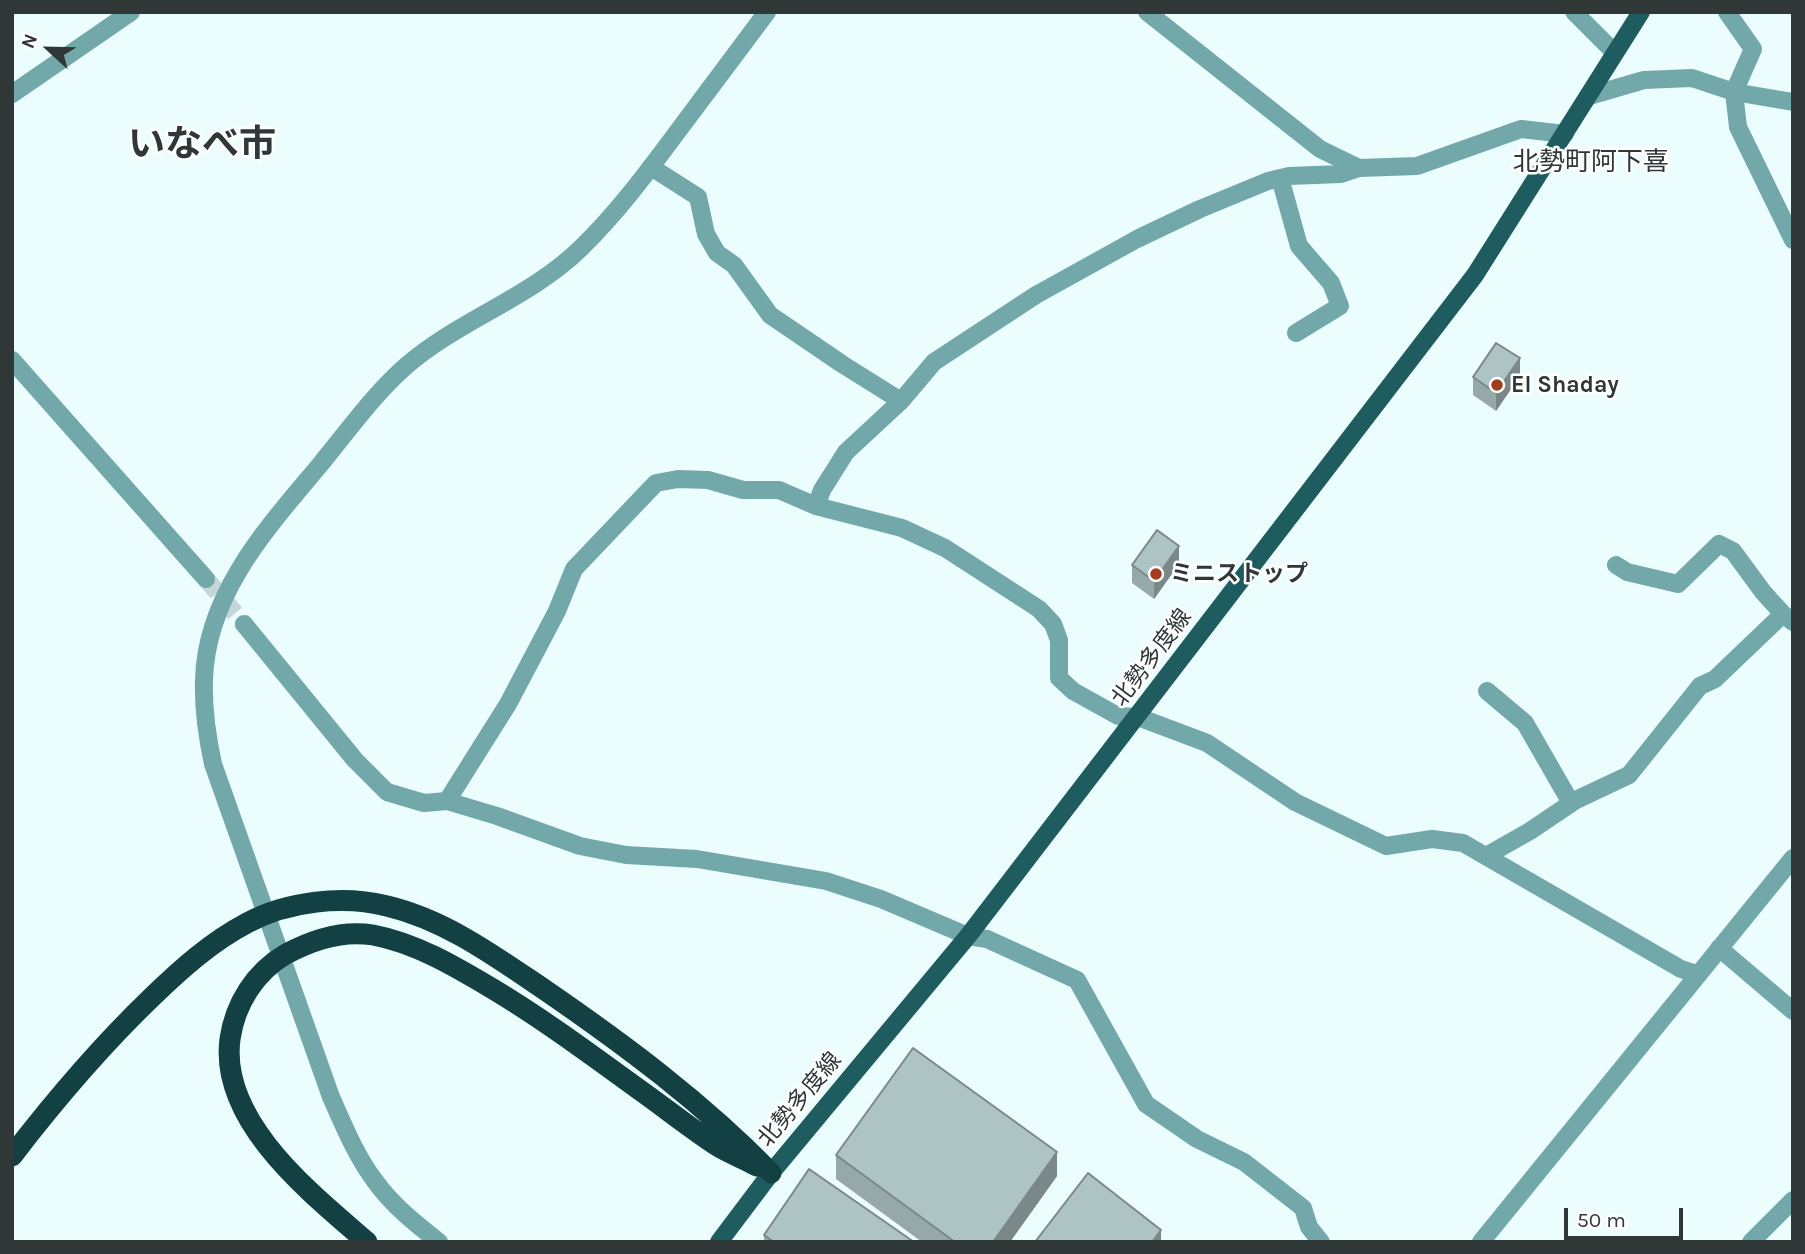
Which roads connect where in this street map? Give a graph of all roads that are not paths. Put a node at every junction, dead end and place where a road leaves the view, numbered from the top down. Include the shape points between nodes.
1 (131, 12) edge
2 (767, 12) edge
3 (1574, 12) edge
4 (1641, 12) edge
5 (1727, 12) edge
6 (1148, 13) edge
7 (1615, 53) junction
8 (1734, 92) junction
9 (12, 93) edge
10 (1589, 96) junction
11 (1793, 102) edge
12 (1565, 134) junction
13 (651, 167) junction
14 (1359, 168) junction
15 (1280, 178) junction
16 (1793, 240) edge
17 (1296, 332) dead end
18 (12, 360) edge
19 (901, 401) junction
20 (816, 506) junction
21 (1616, 565) dead end
22 (206, 579) tunnel mouth
23 (1788, 618) edge
24 (244, 624) tunnel mouth
25 (1487, 691) dead end
26 (1138, 717) junction
27 (447, 801) junction
28 (1571, 803) junction
29 (1486, 856) junction
30 (1793, 858) edge
31 (968, 936) junction
32 (1719, 948) junction
33 (1697, 974) junction
34 (1793, 1011) edge
35 (12, 1156) edge
36 (771, 1173) junction
37 (1793, 1199) edge
38 (368, 1242) edge
39 (439, 1242) edge
40 (719, 1242) edge
41 (1321, 1242) edge
42 (1481, 1242) edge
43 (1751, 1242) edge

1 - 9 street
2 - 13 street
3 - 7 street
4 - 7 main road, 北勢多度線
5 - 8 street via 1753,49
6 - 14 street via 1320,149
7 - 10 main road, 北勢多度線
8 - 10 street via 1692,78 1644,79
8 - 11 street
8 - 16 street via 1738,127
10 - 12 main road, 北勢多度線
12 - 14 street via 1521,129 1417,166
12 - 26 main road, 北勢多度線 via 1475,275
13 - 19 street via 698,197 706,234 717,253 734,265 769,315
13 - 39 street via 580,249 529,288 406,366 377,395 264,532 232,582 211,636 204,678 205,723 213,764 331,1097 375,1181 404,1214
14 - 15 street via 1341,174
15 - 17 street via 1299,246 1331,283 1340,306
15 - 19 street via 1147,234 1036,295 934,362
18 - 22 street
19 - 20 street via 846,452
20 - 26 street via 902,528 945,548 1039,609 1053,624 1059,640 1059,678 1118,716
20 - 27 street via 779,490 743,490 708,480 656,483 574,569 508,704
21 - 23 street via 1678,584 1719,544 1733,551
23 - 28 street via 1715,679 1700,686 1629,775
24 - 27 street via 355,760 387,792 424,803
25 - 28 street via 1524,723
26 - 29 street via 1207,743 1295,802 1386,846 1432,839 1463,843
26 - 31 main road, 北勢多度線
27 - 31 street via 580,846 626,855 697,859 826,881
28 - 29 street
29 - 33 street
30 - 32 street
31 - 36 main road, 北勢多度線
31 - 41 street via 986,939 1077,980 1146,1104 1197,1139 1244,1162 1303,1208
32 - 33 street
32 - 34 street
33 - 42 street
35 - 36 highway via 97,1052 184,966 248,922 280,909 356,902 387,906 426,920 486,951 608,1033 730,1131
36 - 38 highway via 719,1147 559,1031 459,968 411,946 372,935 342,934 302,946 257,978 234,1018 230,1064 245,1111 275,1156
36 - 40 main road, 北勢多度線
37 - 43 street

